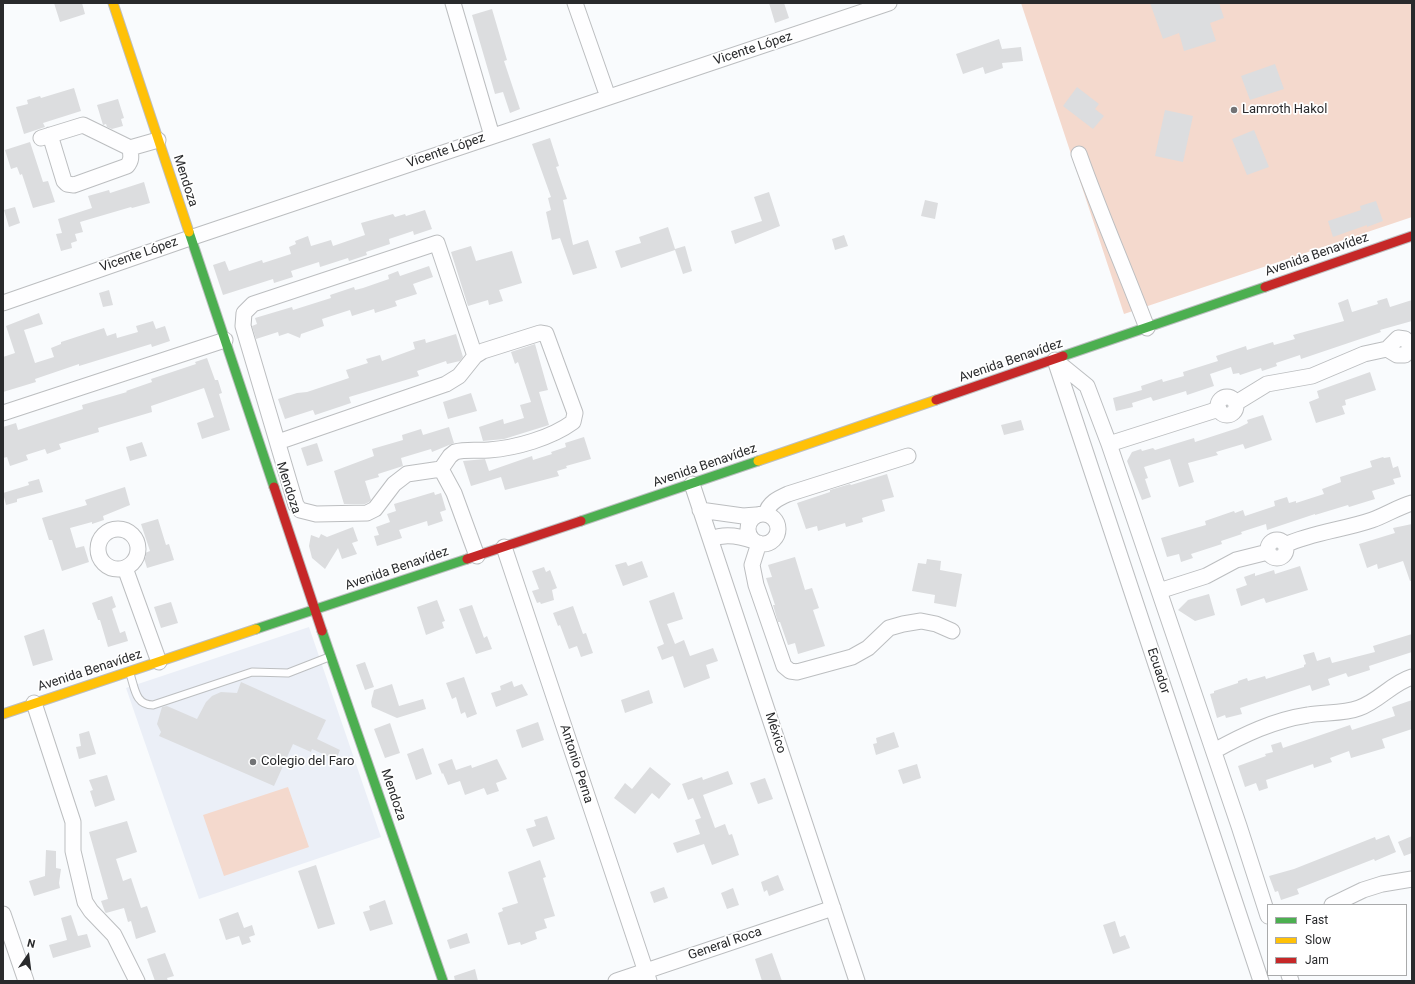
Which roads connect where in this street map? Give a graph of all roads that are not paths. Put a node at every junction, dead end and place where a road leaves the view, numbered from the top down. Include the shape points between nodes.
1 (113, 3) edge
2 (453, 3) edge
3 (575, 3) edge
4 (889, 3) edge
5 (608, 97) junction
6 (492, 136) junction
7 (158, 140) junction
8 (130, 148) junction
9 (1078, 154) dead end
10 (1412, 236) edge
11 (190, 238) junction
12 (3, 303) edge
13 (1147, 328) junction
14 (225, 340) junction
15 (1387, 349) dead end
16 (476, 356) junction
17 (1055, 360) junction
18 (3, 413) edge
19 (278, 442) junction
20 (1109, 444) junction
21 (908, 456) dead end
22 (441, 469) junction
23 (692, 484) junction
24 (1412, 503) edge
25 (700, 510) junction
26 (761, 515) junction
27 (711, 540) junction
28 (757, 542) junction
29 (504, 547) junction
30 (477, 556) junction
31 (126, 568) dead end
32 (1159, 591) junction
33 (315, 611) junction
34 (952, 631) dead end
35 (331, 656) junction
36 (159, 662) junction
37 (129, 672) junction
38 (1412, 677) edge
39 (34, 703) junction
40 (3, 714) edge
41 (1214, 751) junction
42 (1412, 878) edge
43 (1334, 904) edge
44 (833, 908) junction
45 (1267, 913) edge
46 (3, 914) edge
47 (647, 976) edge
48 (26, 981) edge
49 (137, 981) edge
50 (443, 981) edge
51 (616, 981) edge
52 (857, 981) edge
53 (1261, 981) edge

1 - 7 main road, Mendoza
2 - 6 street
3 - 5 street
4 - 5 street, Vicente López
5 - 6 street, Vicente López
6 - 11 street, Vicente López
7 - 8 street
7 - 11 main road, Mendoza
8 - 8 street via 132,158 127,166 74,185 64,181 46,137 83,125
9 - 13 street
10 - 13 main road, Avenida Benavídez
11 - 12 street, Vicente López
11 - 14 main road, Mendoza
13 - 17 main road, Avenida Benavídez
14 - 18 street
14 - 33 main road, Mendoza
15 - 20 street via 1364,354 1312,376 1267,384 1236,403 1231,415 1222,414 1219,409
16 - 19 street via 459,376 446,384
16 - 19 street via 437,243 254,304 244,313 243,326
16 - 22 street via 483,351 533,335 546,334 575,419 569,425 531,441 494,450 455,452
17 - 20 street via 1087,386
17 - 23 main road, Avenida Benavídez
17 - 53 street, Ecuador
19 - 22 street via 296,505 306,512 354,515 367,513 375,509 394,484 406,474
20 - 32 street
21 - 26 street via 788,494 775,500
22 - 30 street via 454,493
23 - 25 street, México
23 - 29 main road, Avenida Benavídez
24 - 32 street via 1372,520 1313,534 1285,545 1284,554 1280,557 1274,558 1268,552 1236,560 1206,576
25 - 26 street via 744,516
25 - 27 street, México
26 - 28 street via 750,523 748,528 751,537
26 - 28 street via 775,519 779,528 776,537 769,543
27 - 28 street via 720,536 742,537
27 - 44 street, México
28 - 34 street via 752,566 756,585 784,666 790,671 797,672 852,657 868,648 889,628 903,624 921,621
29 - 30 main road, Avenida Benavídez
29 - 47 street, Antonio Perna
30 - 33 main road, Avenida Benavídez
31 - 36 street
32 - 41 street
33 - 35 main road, Mendoza
33 - 36 main road, Avenida Benavídez
35 - 37 lane via 288,673 252,672 153,705 146,705 140,701
35 - 50 main road, Mendoza
36 - 37 main road, Avenida Benavídez
37 - 39 main road, Avenida Benavídez
38 - 41 street via 1396,684 1359,708 1290,719 1244,734
39 - 40 main road, Avenida Benavídez
39 - 49 street via 73,822 73,851 86,902 91,911 114,935
41 - 45 street
42 - 43 street via 1363,890
44 - 47 street, General Roca
44 - 52 street, México
46 - 48 street
47 - 51 street, General Roca

